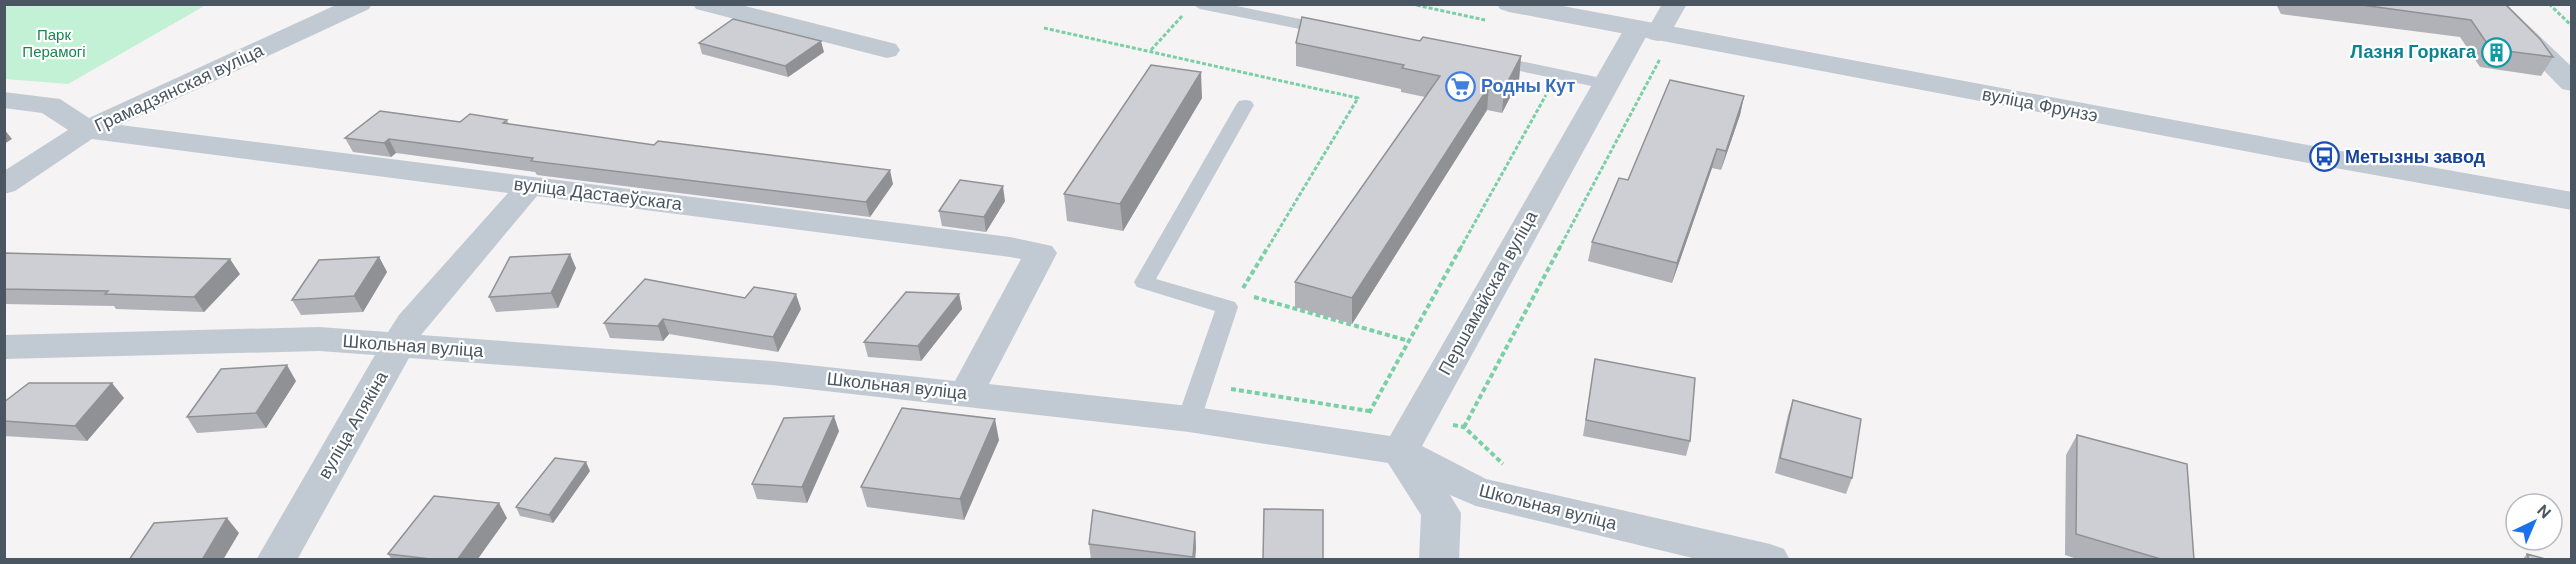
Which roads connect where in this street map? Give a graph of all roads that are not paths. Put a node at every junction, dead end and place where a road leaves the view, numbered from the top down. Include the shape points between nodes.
1 (360, 4) edge
2 (705, 4) edge
3 (1509, 4) edge
4 (1675, 4) edge
5 (2491, 4) edge
6 (1193, 8) edge
7 (1340, 33) edge
8 (1653, 38) junction
9 (886, 50) dead end
10 (1481, 57) edge
11 (2571, 83) edge
12 (1606, 84) junction
13 (4, 100) edge
14 (1245, 105) dead end
15 (87, 130) junction
16 (4, 185) edge
17 (530, 186) junction
18 (2571, 201) edge
19 (399, 345) junction
20 (4, 347) edge
21 (966, 394) junction
22 (1189, 418) junction
23 (1382, 448) junction
24 (276, 560) edge
25 (1439, 560) edge
26 (1770, 560) edge

1 - 15 street, Грамадзянская вуліца
2 - 9 street
3 - 8 street, вуліца Фрунзэ
4 - 8 street, Першамайская вуліца
5 - 11 street
6 - 7 lane
8 - 12 street, Першамайская вуліца
8 - 18 street, вуліца Фрунзэ
10 - 12 lane
12 - 23 street, Першамайская вуліца
13 - 15 street, вуліца Дастаеўскага via 50,105
14 - 22 lane via 1144,282 1227,307
15 - 16 street, Грамадзянская вуліца
15 - 17 street, вуліца Дастаеўскага
17 - 19 street, вуліца Апякіна via 411,323
17 - 21 street, вуліца Дастаеўскага via 1041,253
19 - 20 street, Школьная вуліца via 320,339
19 - 21 street, Школьная вуліца via 772,373
19 - 24 street, вуліца Апякіна
21 - 22 street, Школьная вуліца
22 - 23 street, Школьная вуліца
23 - 25 street via 1441,513
23 - 26 street, Школьная вуліца via 1476,491

